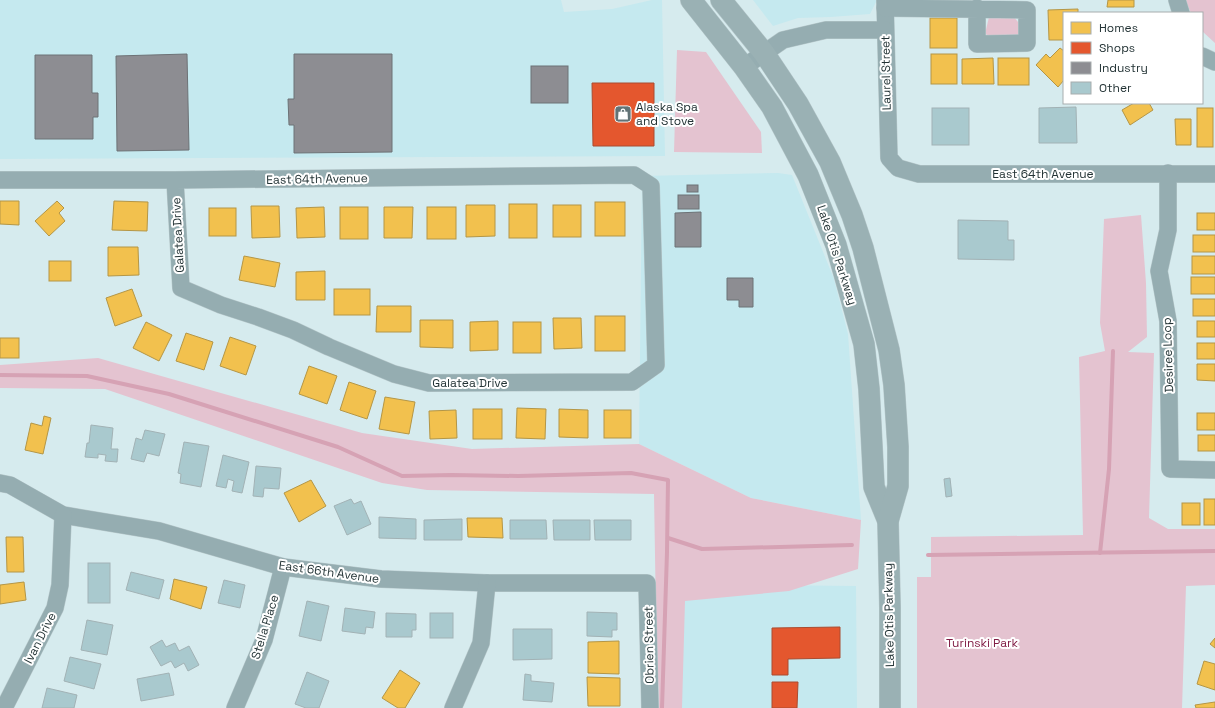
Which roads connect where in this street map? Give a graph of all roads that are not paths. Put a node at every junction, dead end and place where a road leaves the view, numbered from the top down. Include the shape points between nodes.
1 (691, 0) edge
2 (721, 0) edge
3 (1177, 0) edge
4 (885, 4) edge
5 (977, 8) dead end
6 (1181, 12) edge
7 (885, 30) junction
8 (764, 53) junction
9 (1203, 56) edge
10 (1215, 62) edge
11 (744, 67) junction
12 (888, 145) joint
13 (1168, 173) junction
14 (1215, 174) edge
15 (634, 175) joint
16 (0, 180) edge
17 (175, 180) junction
18 (868, 375) junction
19 (898, 447) junction
20 (1215, 470) edge
21 (0, 483) edge
22 (63, 515) junction
23 (888, 521) junction
24 (283, 567) junction
25 (487, 583) junction
26 (647, 583) joint
27 (4, 708) edge
28 (236, 708) edge
29 (452, 708) edge
30 (650, 708) edge
31 (890, 708) edge

1 - 11 main road, Lake Otis Parkway
2 - 8 main road, Lake Otis Parkway
3 - 6 street
4 - 5 street
4 - 7 street, Laurel Street
7 - 8 street via 826,30 783,40
7 - 12 street, Laurel Street
8 - 11 street
8 - 19 main road, Lake Otis Parkway via 798,104 830,162 852,215 889,350
9 - 10 street
11 - 18 main road, Lake Otis Parkway via 772,107 817,193 836,245 864,344
12 - 13 street, East 64th Avenue via 889,158 898,168 919,174
13 - 14 street, East 64th Avenue
13 - 20 street, Desiree Loop via 1168,230 1159,271 1168,321 1170,469
15 - 17 street, East 64th Avenue
15 - 17 street, Galatea Drive via 651,186 656,365 632,382 429,383 394,374 293,330 181,288
16 - 17 street, East 64th Avenue
18 - 19 main road via 875,378 884,389 889,437
18 - 23 main road, Lake Otis Parkway via 874,487
19 - 23 main road, Lake Otis Parkway via 898,486
21 - 22 street, East 66th Avenue via 10,485
22 - 24 street, East 66th Avenue via 159,531
22 - 27 street, Ivan Drive via 60,585 55,608
23 - 31 main road, Lake Otis Parkway
24 - 25 street, East 66th Avenue via 381,580
24 - 28 street, Stella Place via 264,640
25 - 26 street, East 66th Avenue
25 - 29 street via 481,644
26 - 30 street, Obrien Street

